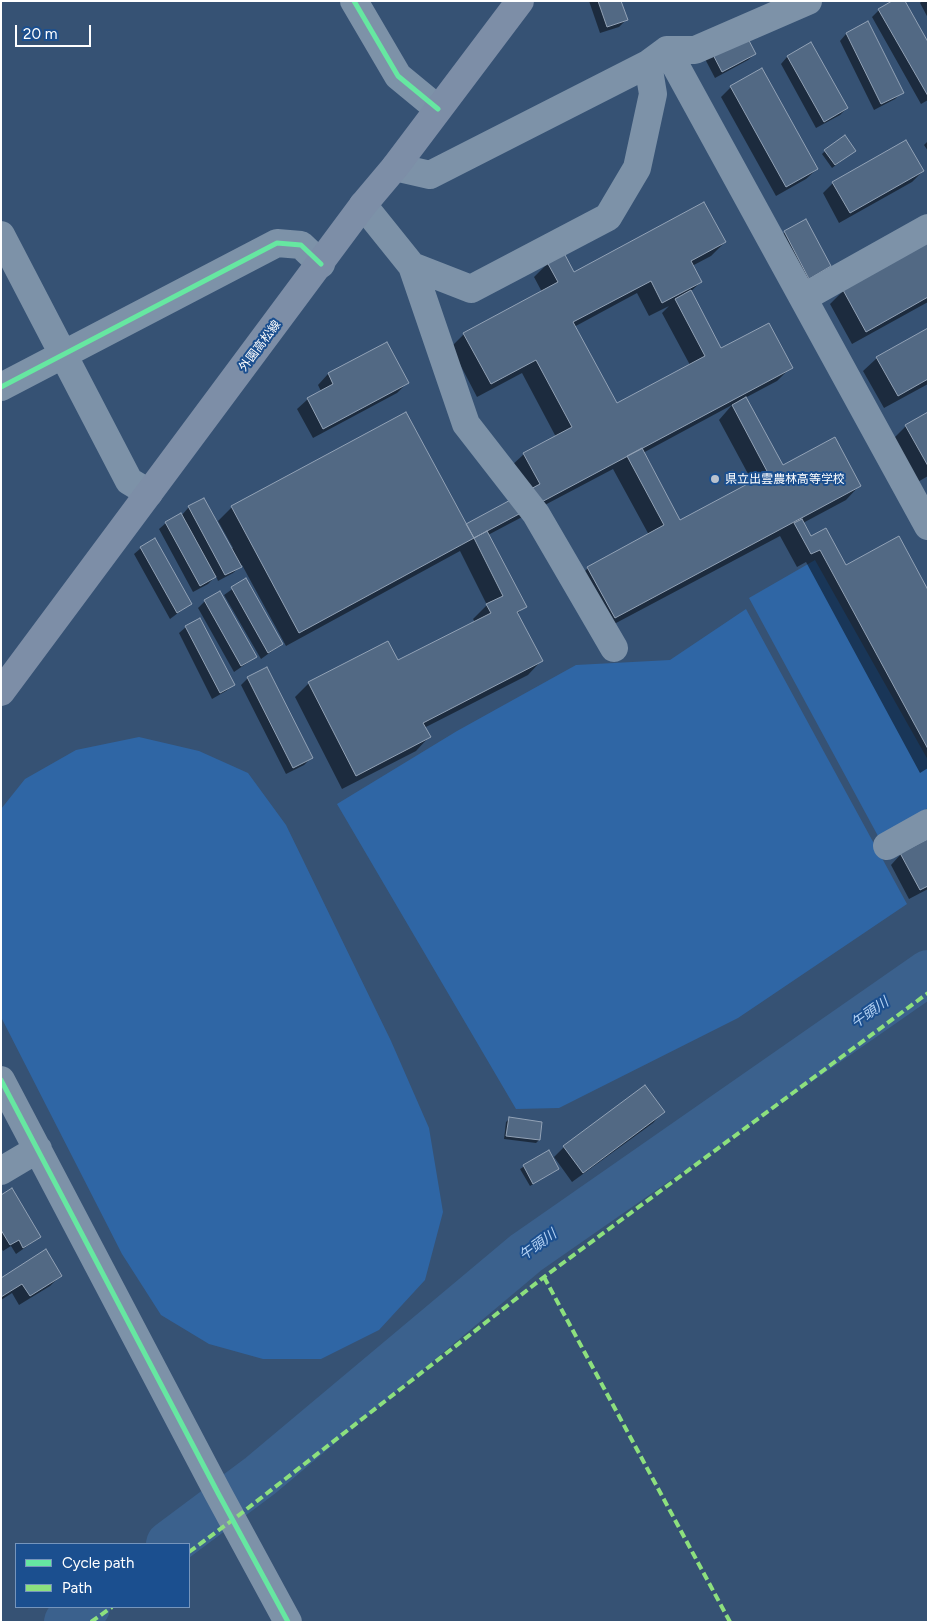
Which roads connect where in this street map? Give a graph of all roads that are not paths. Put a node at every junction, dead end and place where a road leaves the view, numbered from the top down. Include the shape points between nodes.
1 (354, 1) edge
2 (520, 1) edge
3 (808, 1) edge
4 (658, 57) junction
5 (438, 109) junction
6 (395, 167) junction
7 (363, 205) junction
8 (928, 228) edge
9 (1, 235) edge
10 (321, 264) junction
11 (412, 266) junction
12 (803, 298) junction
13 (63, 355) junction
14 (1, 387) edge
15 (149, 493) junction
16 (927, 521) edge
17 (614, 648) dead end
18 (1, 692) edge
19 (928, 823) edge
20 (887, 846) dead end
21 (1, 1080) edge
22 (38, 1149) junction
23 (1, 1171) edge
24 (288, 1622) edge

1 - 5 street via 398,76
2 - 5 main road, 外園高松線
3 - 4 street via 695,50
4 - 6 street via 430,175
4 - 11 street via 654,94 637,168 608,216 471,289
4 - 12 street
5 - 6 main road, 外園高松線
6 - 7 main road, 外園高松線
7 - 10 main road, 外園高松線
7 - 11 street
8 - 12 street
9 - 13 street
10 - 13 street via 301,245 278,243
10 - 15 main road, 外園高松線
11 - 17 street via 466,424 536,514
12 - 16 street
13 - 14 street
13 - 15 street via 129,481
15 - 18 main road, 外園高松線
19 - 20 street
21 - 22 street
22 - 23 street
22 - 24 street

